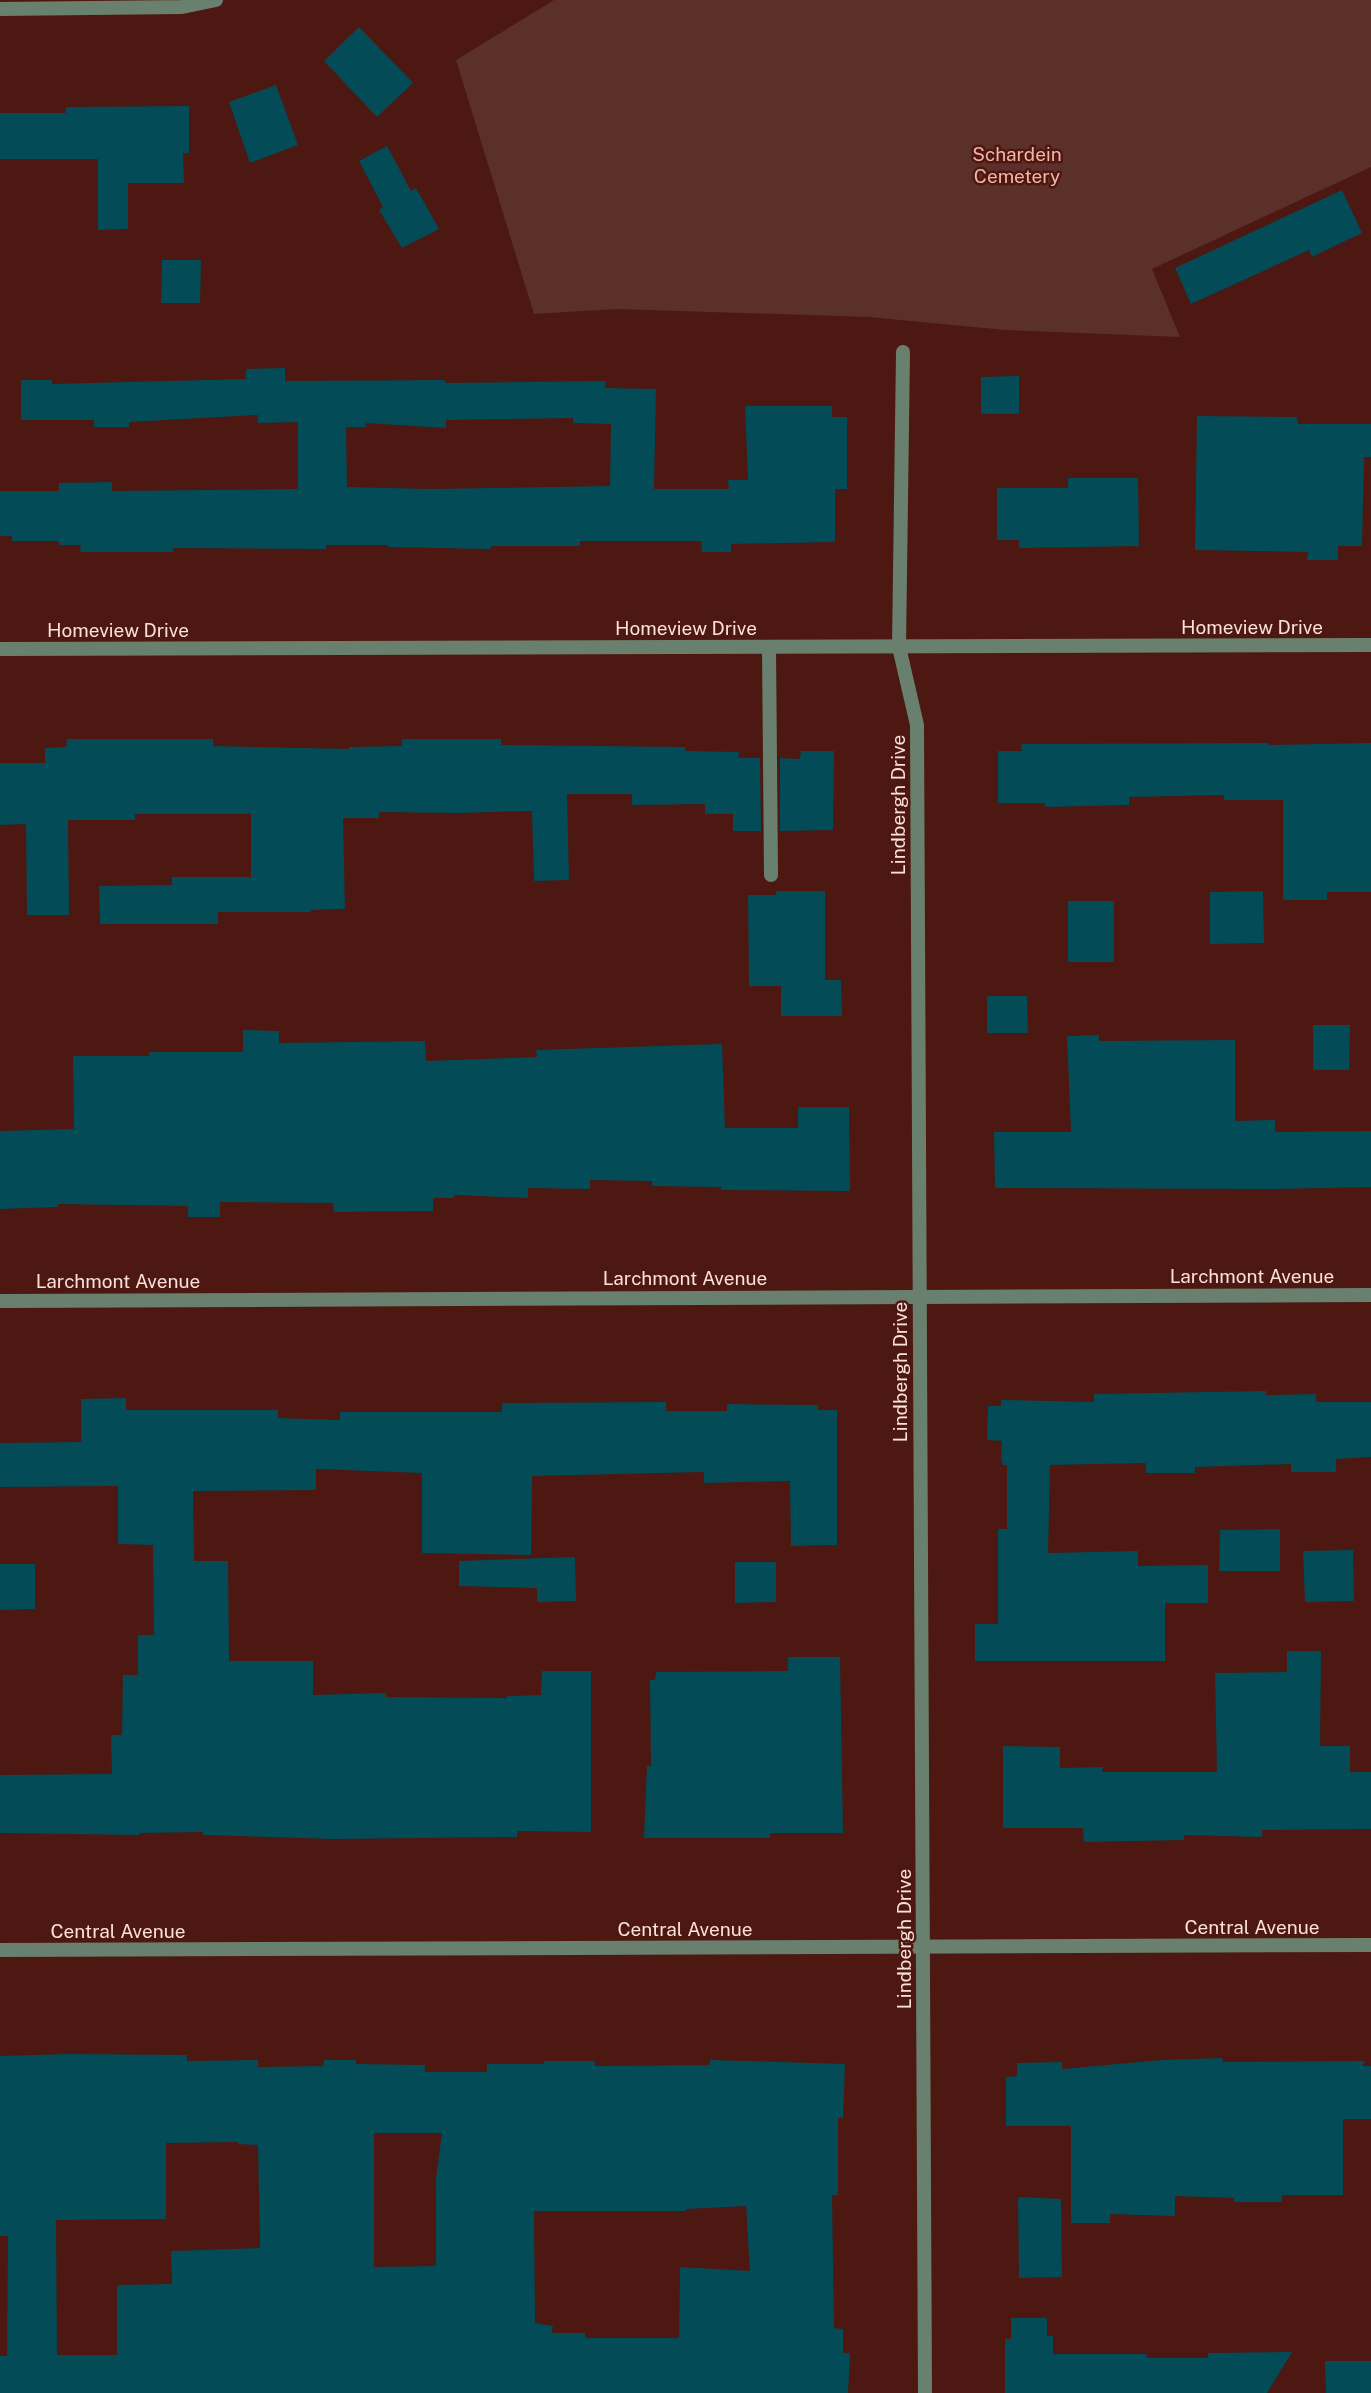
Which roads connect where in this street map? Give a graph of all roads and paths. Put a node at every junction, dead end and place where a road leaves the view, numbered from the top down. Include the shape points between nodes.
1 (216, 0) edge
2 (0, 9) edge
3 (903, 352) dead end
4 (1371, 645) edge
5 (769, 647) junction
6 (899, 647) junction
7 (0, 649) edge
8 (771, 875) dead end
9 (1371, 1295) edge
10 (919, 1297) junction
11 (0, 1301) edge
12 (1371, 1945) edge
13 (923, 1948) junction
14 (0, 1950) edge
15 (925, 2393) edge

1 - 2 street via 182,7
3 - 6 street, Lindbergh Drive
4 - 6 street, Homeview Drive
5 - 6 street, Homeview Drive
5 - 7 street, Homeview Drive
5 - 8 street
6 - 10 street, Lindbergh Drive via 916,725
9 - 10 street, Larchmont Avenue
10 - 11 street, Larchmont Avenue
10 - 13 street, Lindbergh Drive
12 - 13 street, Central Avenue
13 - 14 street, Central Avenue
13 - 15 street, Lindbergh Drive

